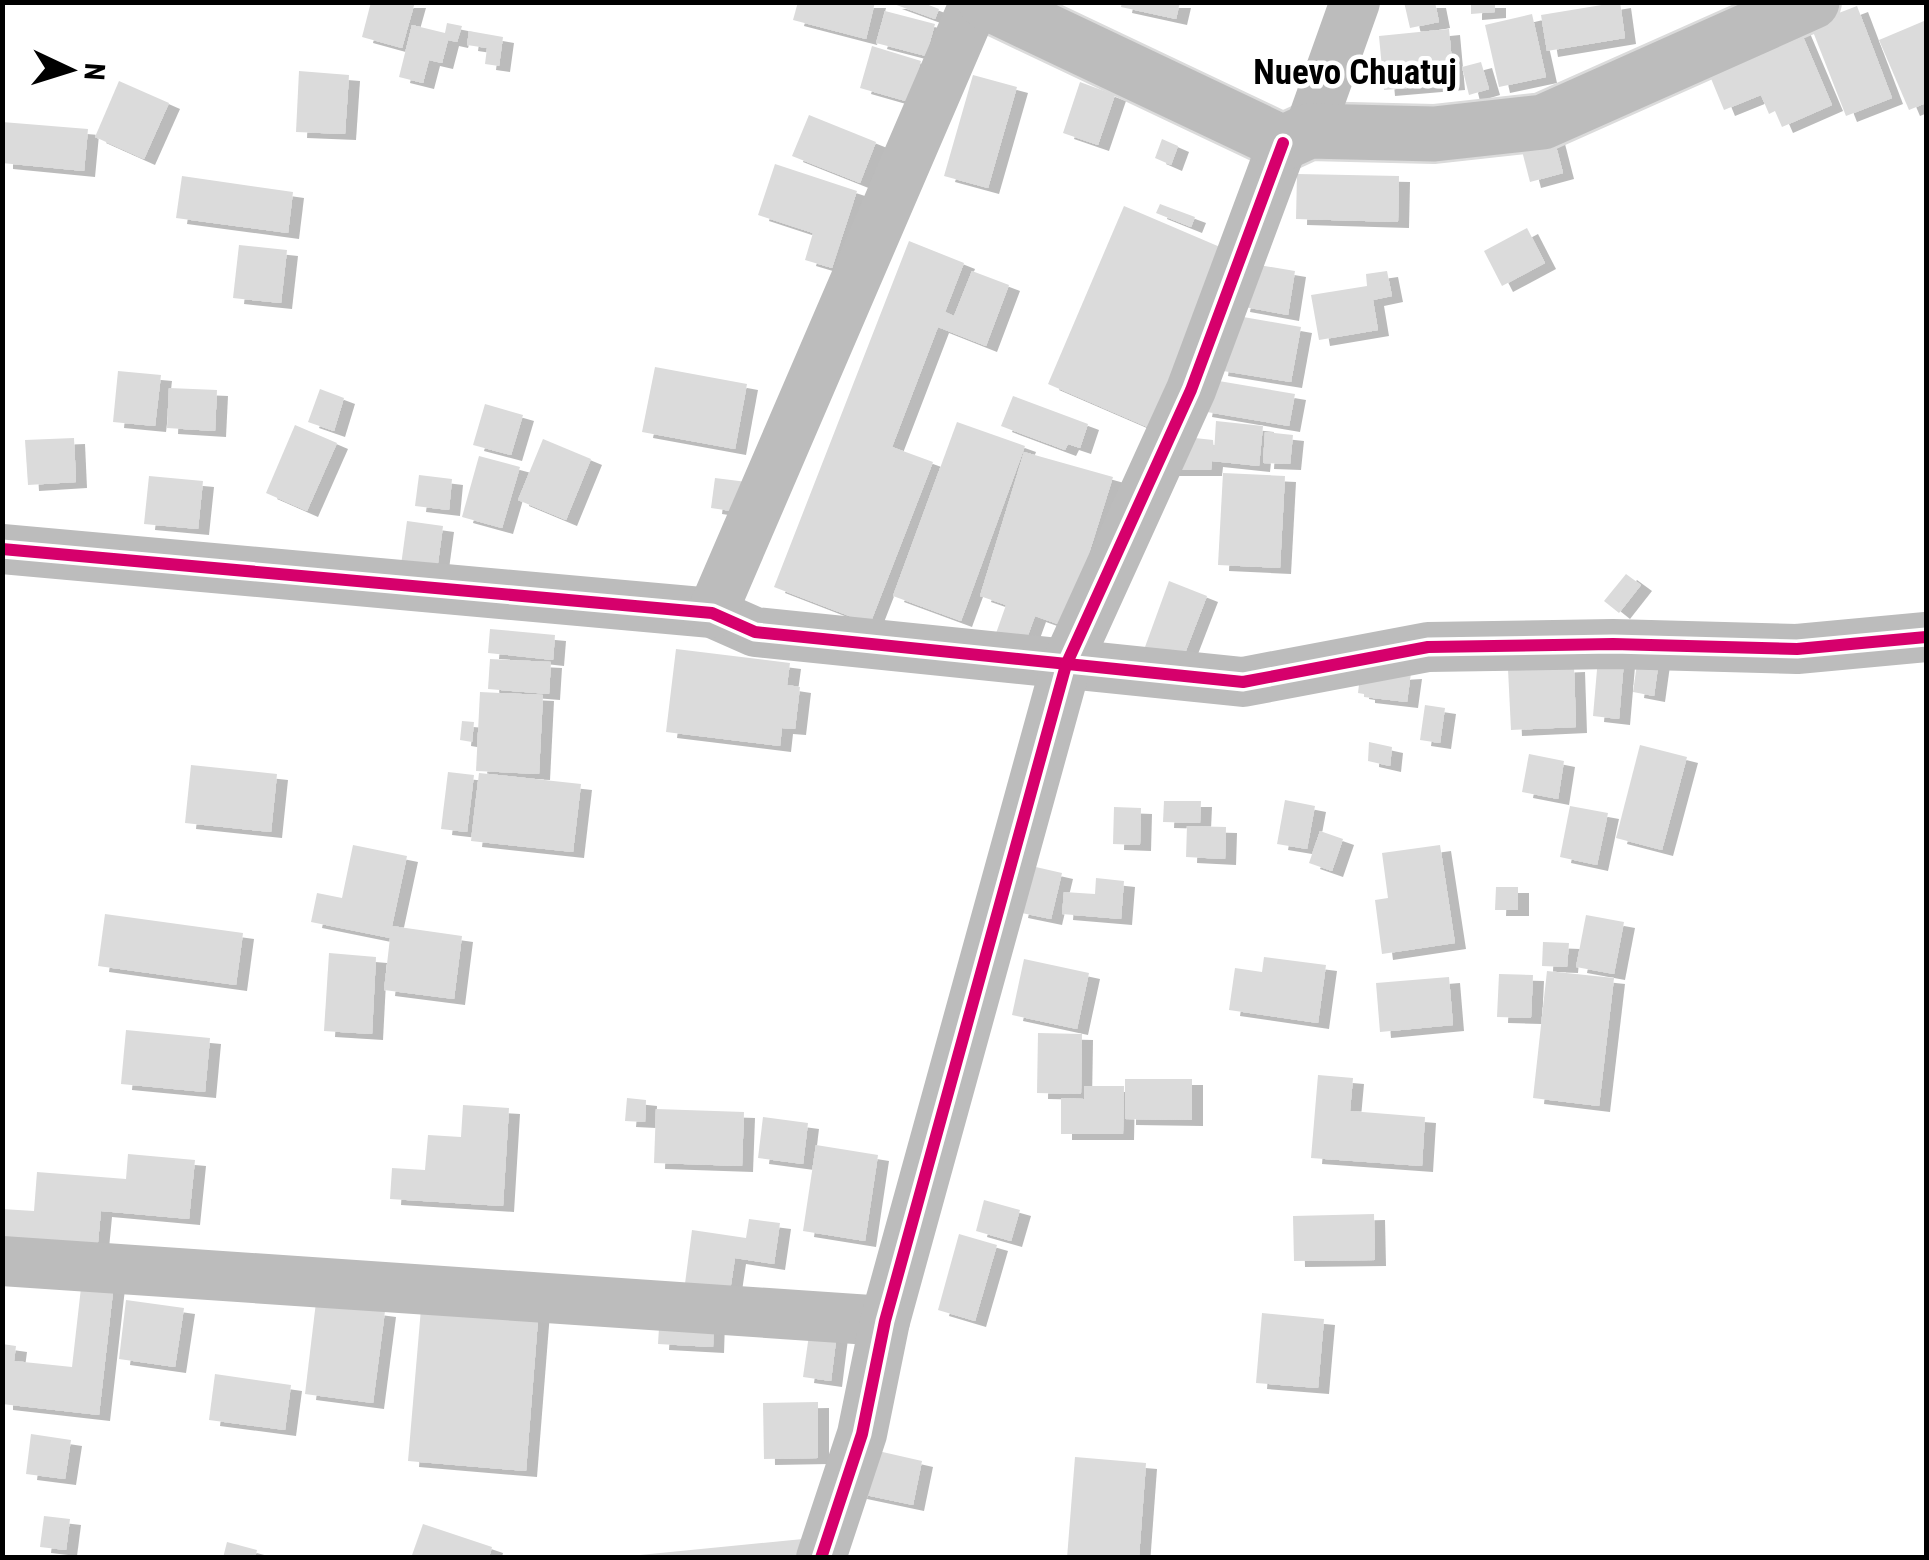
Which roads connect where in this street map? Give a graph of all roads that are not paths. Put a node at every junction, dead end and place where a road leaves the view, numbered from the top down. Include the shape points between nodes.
1 (975, 2) edge
2 (986, 2) edge
3 (1355, 2) edge
4 (1812, 2) edge
5 (1296, 137) junction
6 (2, 549) edge
7 (712, 613) junction
8 (1926, 637) edge
9 (1066, 665) junction
10 (2, 1261) edge
11 (885, 1321) junction
12 (821, 1558) edge

1 - 7 street
2 - 5 main road
3 - 5 street
4 - 5 main road via 1543,122 1434,134
5 - 9 street
6 - 7 street
7 - 9 street via 756,632
8 - 9 street via 1797,649 1428,648 1243,682
9 - 11 street
10 - 11 street
11 - 12 street via 862,1434

